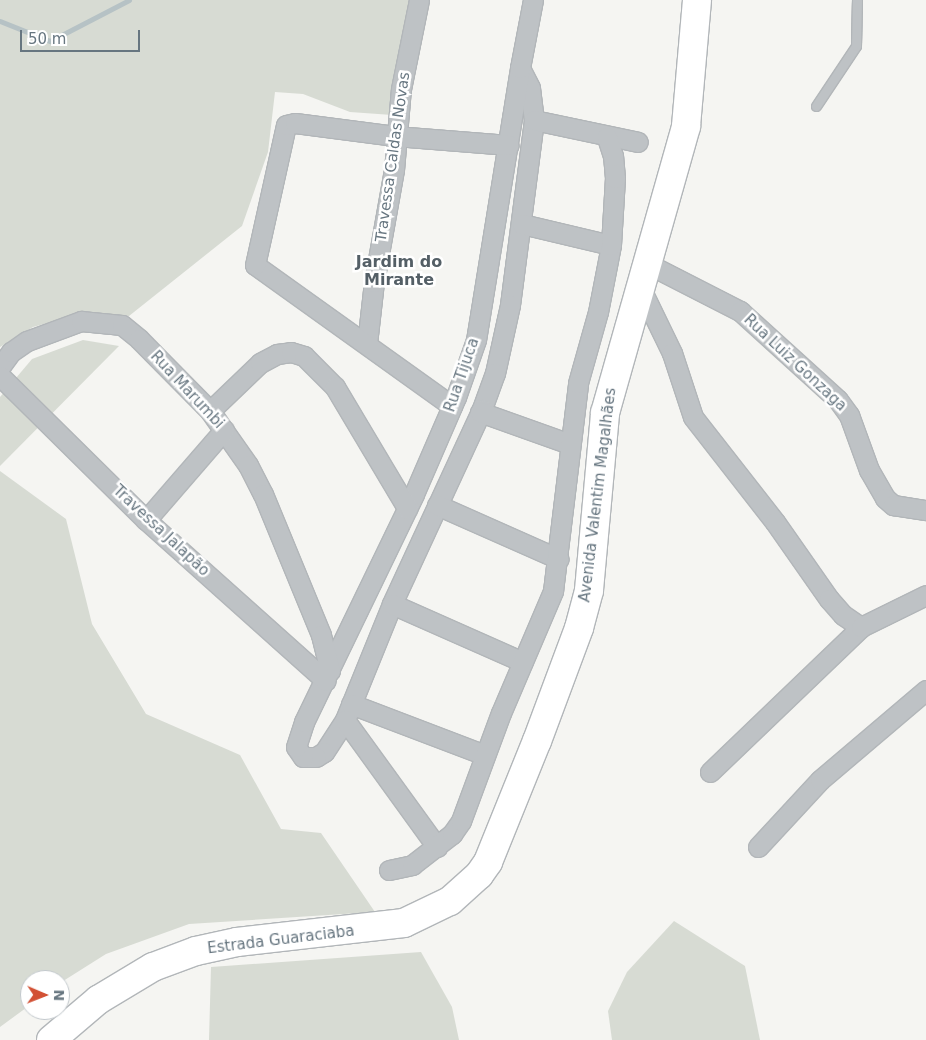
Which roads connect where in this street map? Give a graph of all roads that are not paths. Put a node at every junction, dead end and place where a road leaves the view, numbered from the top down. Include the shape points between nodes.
1 (419, 0) edge
2 (533, 0) edge
3 (697, 0) edge
4 (857, 0) edge
5 (520, 68) junction
6 (816, 106) dead end
7 (534, 120) junction
8 (395, 136) junction
9 (607, 137) junction
10 (638, 142) dead end
11 (509, 145) junction
12 (522, 224) junction
13 (611, 245) junction
14 (643, 274) junction
15 (367, 344) junction
16 (0, 367) edge
17 (0, 376) edge
18 (452, 406) junction
19 (210, 411) junction
20 (480, 412) junction
21 (224, 430) junction
22 (570, 444) junction
23 (437, 505) junction
24 (407, 508) junction
25 (926, 510) edge
26 (146, 520) junction
27 (558, 559) junction
28 (924, 600) edge
29 (392, 604) junction
30 (861, 627) junction
31 (523, 662) junction
32 (328, 676) junction
33 (926, 690) edge
34 (348, 712) junction
35 (485, 755) junction
36 (710, 772) dead end
37 (437, 847) junction
38 (758, 847) dead end
39 (389, 870) dead end
40 (389, 927) joint
41 (50, 1040) edge

1 - 8 street, Travessa Caldas Novas
2 - 5 street, Rua Tijuca
3 - 14 main road, Avenida Valentim Magalhães via 686,126
4 - 6 lane via 856,46
5 - 7 street via 530,88
5 - 11 street, Rua Tijuca
7 - 9 street
7 - 12 street
8 - 11 street
8 - 15 street, Travessa Caldas Novas via 394,170 374,282
8 - 15 street via 295,123 286,125 255,265
9 - 10 street
9 - 13 street via 615,178
11 - 18 street, Rua Tijuca via 476,340
12 - 13 street
12 - 20 street via 504,336
13 - 22 street via 598,312 578,383
14 - 25 street, Rua Luiz Gonzaga via 740,311 838,400 850,415 868,470 885,498 893,505
14 - 30 street via 693,417 776,522 829,599 843,615
14 - 40 main road, Avenida Valentim Magalhães via 605,413 590,590 514,804 488,862 467,887 433,911
15 - 18 street
16 - 19 street, Rua Marumbi via 11,352 46,332 81,321 122,326
17 - 26 street, Travessa Jalapão
18 - 24 street, Rua Tijuca
19 - 21 street, Rua Marumbi
19 - 24 street via 260,363 277,354 291,352 304,356 335,387
20 - 22 street
20 - 23 street
21 - 26 street
21 - 32 street, Rua Marumbi via 263,494 321,635
22 - 27 street via 561,500
23 - 27 street
23 - 29 street
24 - 32 street, Rua Tijuca
26 - 32 street, Travessa Jalapão
27 - 31 street via 553,591
28 - 30 street
29 - 31 street
29 - 34 street
30 - 36 street
31 - 35 street
32 - 34 street, Rua Tijuca via 304,722 296,747 304,757 310,759 324,752
33 - 38 street via 820,780
34 - 35 street
34 - 37 street
35 - 37 street via 461,821
37 - 39 street via 412,865
40 - 41 main road, Estrada Guaraciaba via 237,942 196,951 153,967 98,1000

